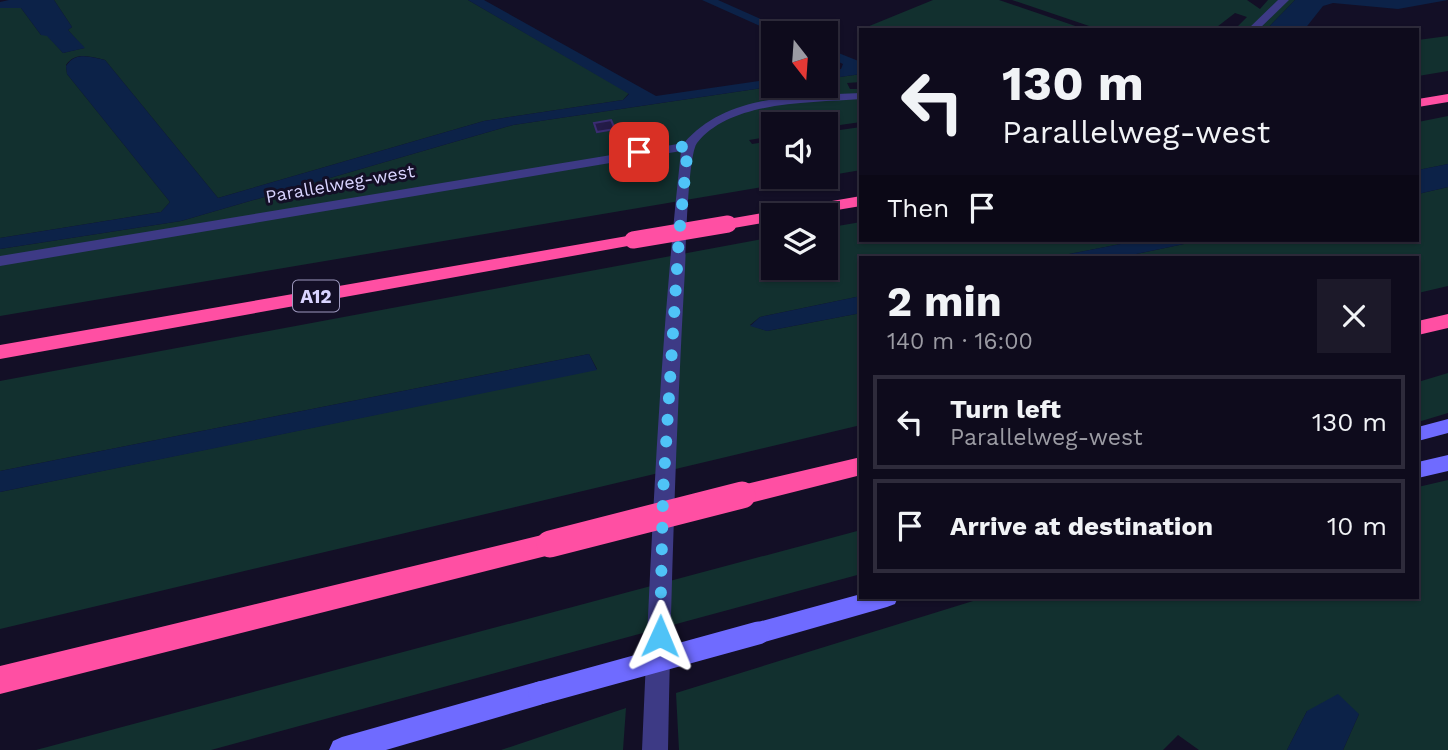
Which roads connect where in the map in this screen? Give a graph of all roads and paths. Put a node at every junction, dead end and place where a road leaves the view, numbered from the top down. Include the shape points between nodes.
1 (1284, 0) edge
2 (1254, 28) edge
3 (859, 96) edge
4 (1448, 98) edge
5 (1419, 103) edge
6 (688, 146) junction
7 (859, 201) edge
8 (838, 205) edge
9 (761, 218) edge
10 (0, 261) edge
11 (1448, 321) edge
12 (1419, 328) edge
13 (0, 352) edge
14 (1448, 426) edge
15 (1419, 434) edge
16 (1448, 463) edge
17 (859, 466) edge
18 (1419, 470) edge
19 (880, 599) edge
20 (0, 680) edge
21 (342, 750) edge
22 (655, 750) edge

1 - 2 street
3 - 6 street via 779,101 722,117 699,132
4 - 5 highway
6 - 10 street, Parallelweg-west
6 - 22 street via 663,493
7 - 8 highway
9 - 13 highway, A12, bridge
11 - 12 highway
14 - 15 main road
16 - 18 main road
17 - 20 highway, bridge
19 - 21 main road, bridge

